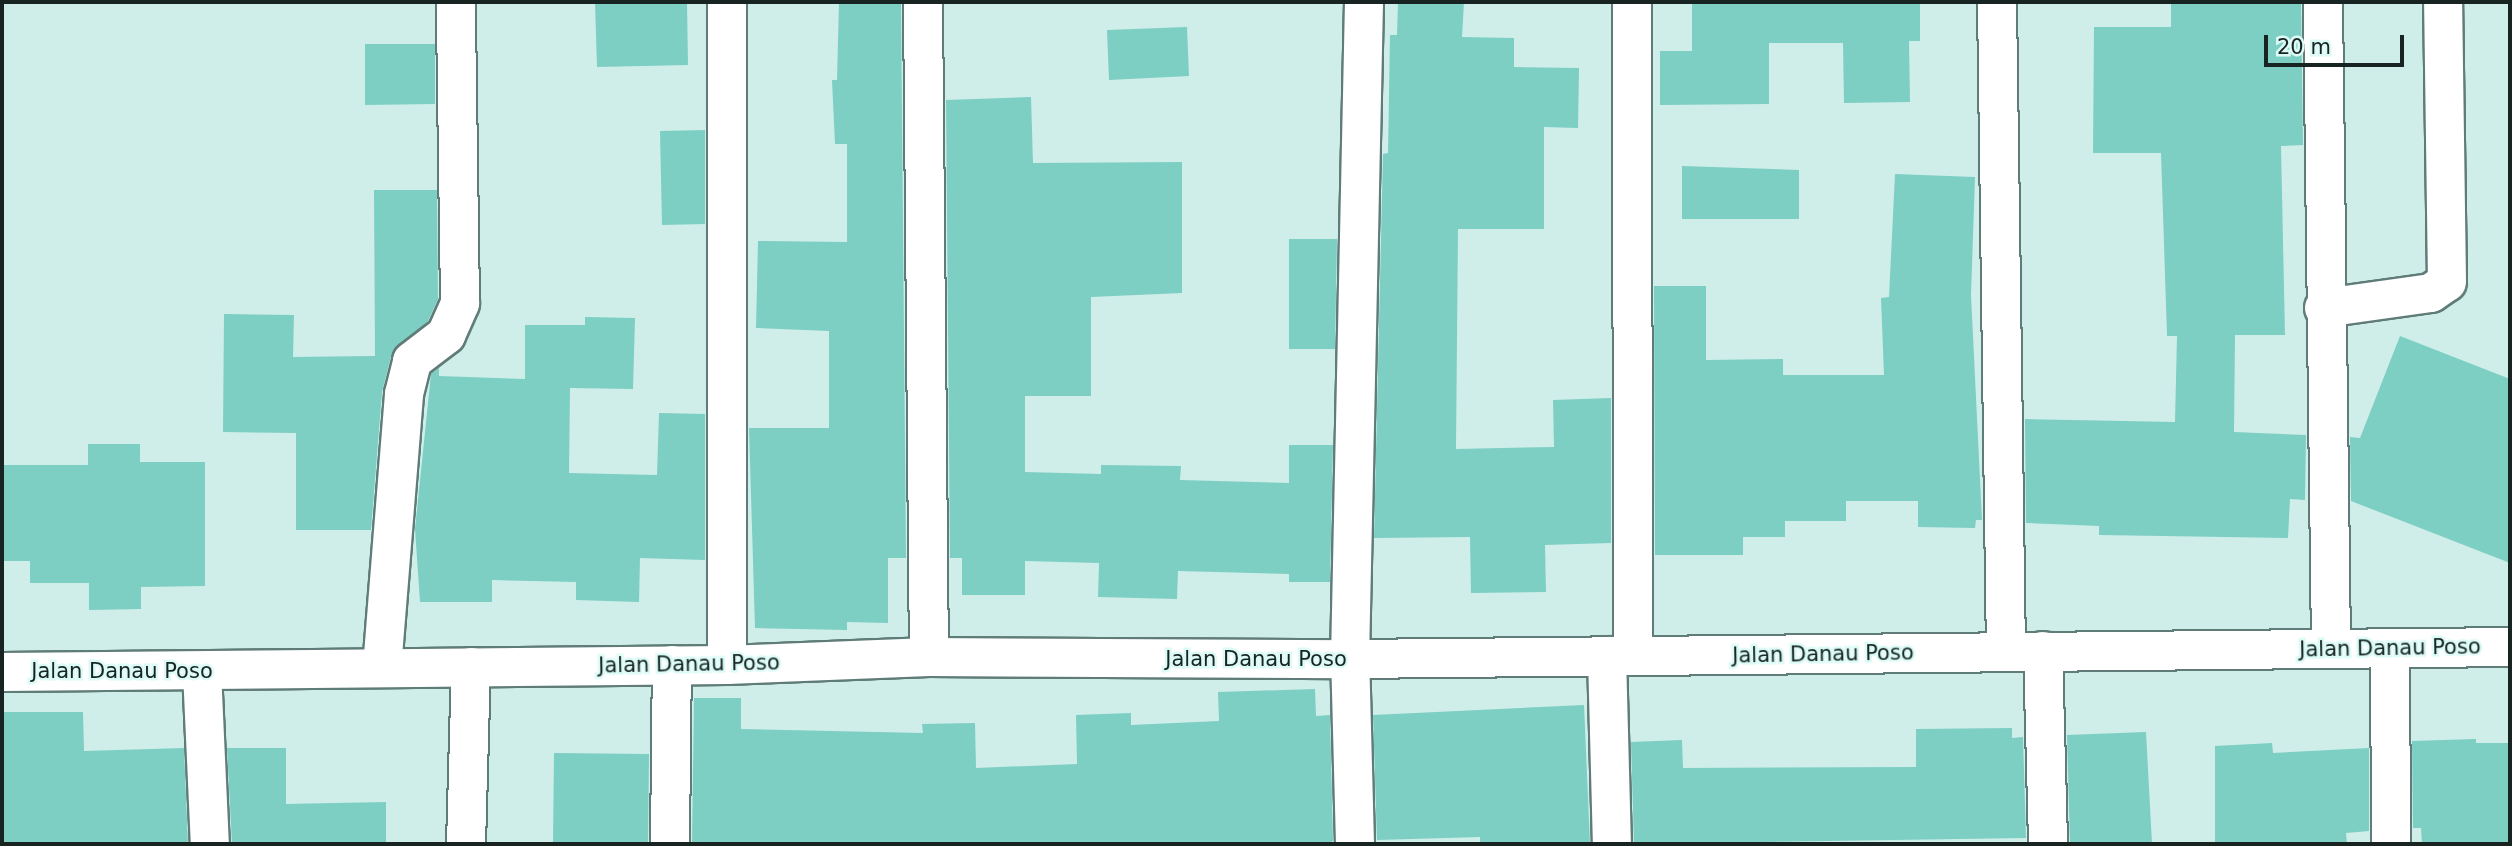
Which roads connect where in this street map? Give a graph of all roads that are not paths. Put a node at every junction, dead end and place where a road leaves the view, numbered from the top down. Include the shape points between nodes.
1 (456, 2) edge
2 (727, 2) edge
3 (923, 2) edge
4 (1364, 2) edge
5 (1632, 2) edge
6 (1997, 2) edge
7 (2323, 2) edge
8 (2443, 2) edge
9 (2324, 308) junction
10 (2510, 647) edge
11 (2390, 648) junction
12 (2331, 649) junction
13 (2043, 651) junction
14 (2006, 652) junction
15 (1620, 656) junction
16 (929, 657) junction
17 (1350, 659) junction
18 (672, 665) junction
19 (727, 665) junction
20 (471, 667) junction
21 (382, 668) junction
22 (202, 671) junction
23 (2, 672) edge
24 (210, 844) edge
25 (466, 844) edge
26 (670, 844) edge
27 (1355, 844) edge
28 (1612, 844) edge
29 (2048, 844) edge
30 (2391, 844) edge

1 - 21 street via 460,303 446,335 412,361 404,394
2 - 19 street
3 - 16 street
4 - 17 street
5 - 15 street
6 - 14 street
7 - 9 street
8 - 9 street via 2447,282 2431,293
9 - 12 street
10 - 11 street, Jalan Danau Poso
11 - 12 street, Jalan Danau Poso
11 - 30 street
12 - 13 street, Jalan Danau Poso
13 - 14 street, Jalan Danau Poso
13 - 29 street
14 - 15 street, Jalan Danau Poso
15 - 17 street, Jalan Danau Poso
15 - 28 street
16 - 17 street, Jalan Danau Poso
16 - 19 street, Jalan Danau Poso
17 - 27 street
18 - 19 street, Jalan Danau Poso
18 - 20 street, Jalan Danau Poso
18 - 26 street
20 - 21 street, Jalan Danau Poso
20 - 25 street
21 - 22 street, Jalan Danau Poso
22 - 23 street, Jalan Danau Poso
22 - 24 street

